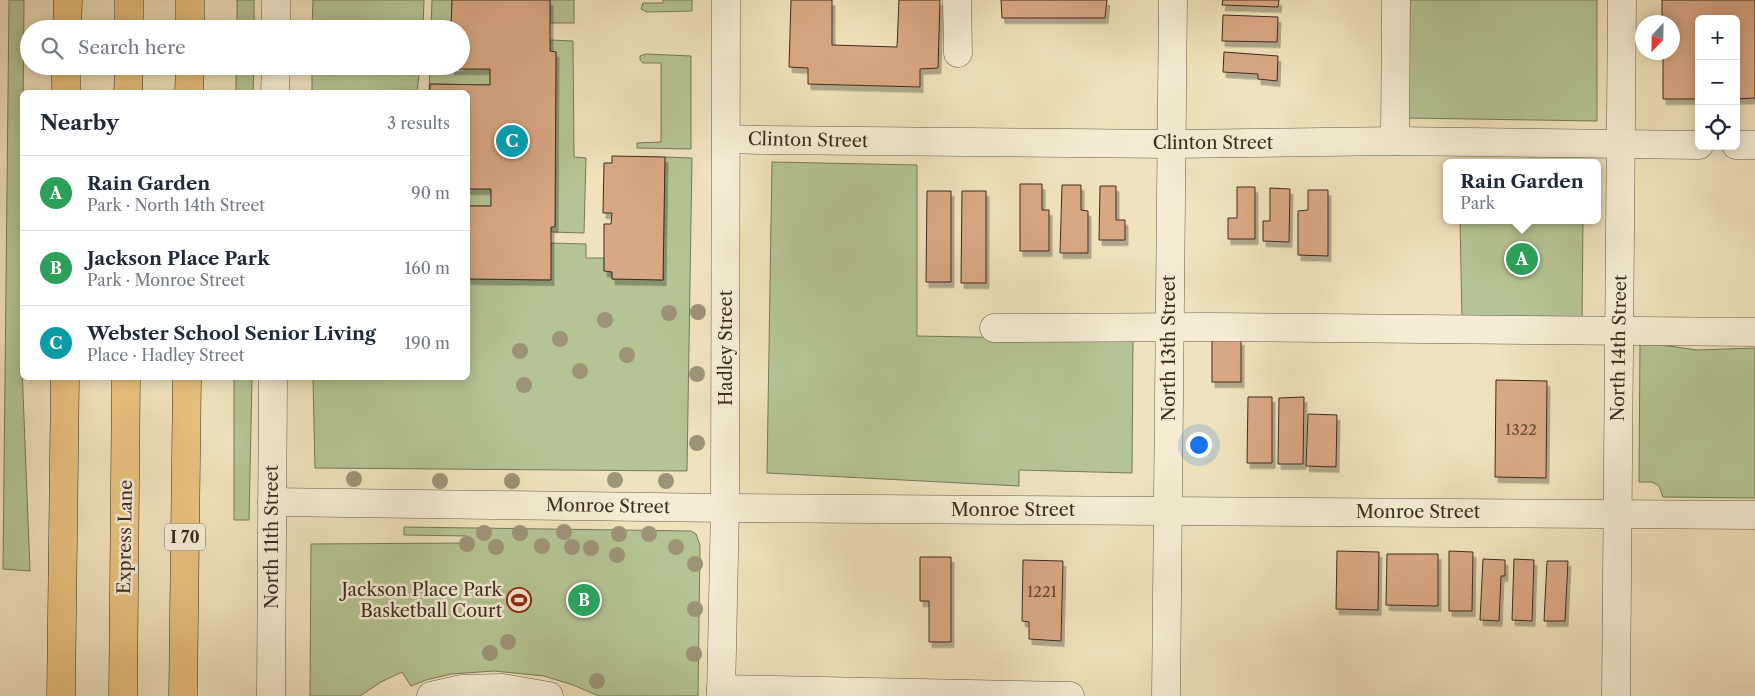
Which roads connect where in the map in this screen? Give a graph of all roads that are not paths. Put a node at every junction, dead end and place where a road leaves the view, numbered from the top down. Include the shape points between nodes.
1 (68, 0) edge
2 (129, 0) edge
3 (190, 0) edge
4 (276, 0) edge
5 (726, 0) edge
6 (957, 0) edge
7 (1173, 0) edge
8 (1396, 0) edge
9 (1622, 0) edge
10 (67, 20) edge
11 (129, 20) edge
12 (190, 20) edge
13 (276, 20) edge
14 (958, 53) dead end
15 (66, 75) edge
16 (128, 75) edge
17 (190, 75) edge
18 (276, 75) edge
19 (66, 90) edge
20 (128, 90) edge
21 (190, 90) edge
22 (276, 90) edge
23 (726, 139) junction
24 (1395, 141) junction
25 (1171, 144) junction
26 (1620, 144) junction
27 (1695, 145) edge
28 (1740, 145) edge
29 (1755, 145) edge
30 (1169, 326) junction
31 (994, 328) dead end
32 (1619, 332) junction
33 (1755, 332) edge
34 (65, 380) edge
35 (126, 380) edge
36 (187, 380) edge
37 (273, 380) edge
38 (272, 502) junction
39 (725, 508) junction
40 (1167, 511) junction
41 (1618, 514) junction
42 (1755, 515) edge
43 (721, 692) edge
44 (61, 696) edge
45 (123, 696) edge
46 (183, 696) edge
47 (271, 696) edge
48 (431, 696) edge
49 (549, 696) edge
50 (1070, 696) edge
51 (1166, 696) edge
52 (1616, 696) edge

1 - 10 highway
2 - 11 highway
3 - 12 highway
4 - 13 street
5 - 23 street, Hadley Street
6 - 14 street
7 - 25 street, North 13th Street
8 - 24 street
9 - 26 street, North 14th Street
15 - 19 highway
16 - 20 highway
17 - 21 highway
18 - 22 street
23 - 25 street, Clinton Street
23 - 39 street, Hadley Street
24 - 25 street, Clinton Street
24 - 26 street, Clinton Street
25 - 30 street, North 13th Street
26 - 27 street, Clinton Street
26 - 32 street, North 14th Street
28 - 29 street
30 - 31 street
30 - 32 street
30 - 40 street, North 13th Street
32 - 33 street
32 - 41 street, North 14th Street
34 - 44 highway
35 - 45 highway, Express Lane
36 - 46 highway, I 70
37 - 38 street, North 11th Street
38 - 39 street, Monroe Street
38 - 47 street, North 11th Street
39 - 40 street, Monroe Street
39 - 43 street, Hadley Street
40 - 41 street, Monroe Street
40 - 51 street, North 13th Street
41 - 42 street, Monroe Street
41 - 52 street, North 14th Street
43 - 50 street
48 - 49 street via 462,689 502,688

